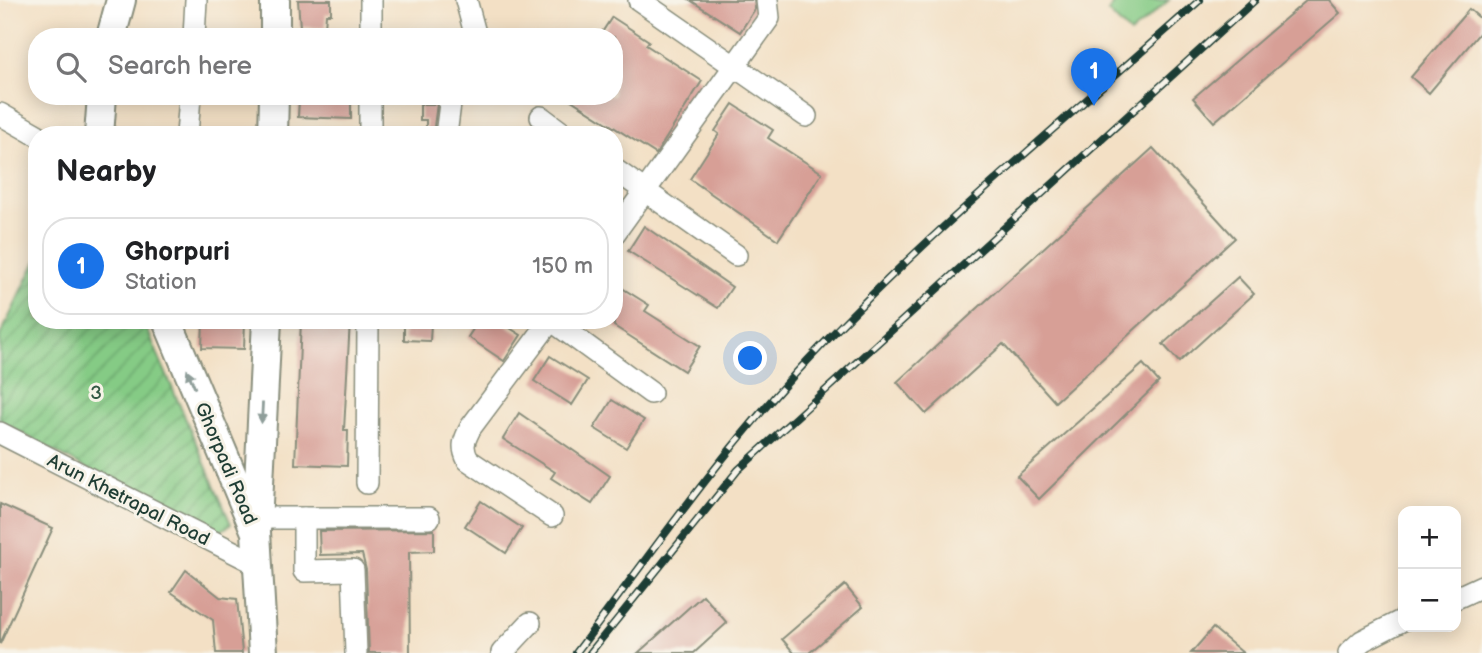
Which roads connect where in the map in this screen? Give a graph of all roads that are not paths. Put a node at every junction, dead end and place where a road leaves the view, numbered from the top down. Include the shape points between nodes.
1 (121, 0) edge
2 (196, 0) edge
3 (275, 0) edge
4 (372, 0) edge
5 (466, 0) edge
6 (639, 0) edge
7 (767, 0) edge
8 (113, 28) edge
9 (194, 28) edge
10 (275, 28) edge
11 (371, 28) edge
12 (474, 28) edge
13 (735, 66) junction
14 (101, 105) edge
15 (189, 105) edge
16 (274, 105) edge
17 (370, 105) edge
18 (450, 105) edge
19 (0, 114) edge
20 (806, 116) dead end
21 (541, 117) dead end
22 (100, 126) edge
23 (188, 126) edge
24 (273, 126) edge
25 (370, 126) edge
26 (447, 126) edge
27 (553, 126) edge
28 (28, 130) edge
29 (623, 175) edge
30 (645, 191) junction
31 (623, 221) edge
32 (736, 255) dead end
33 (171, 329) edge
34 (267, 329) edge
35 (368, 329) edge
36 (544, 329) edge
37 (563, 329) edge
38 (651, 393) dead end
39 (0, 433) edge
40 (367, 483) dead end
41 (552, 516) dead end
42 (304, 518) junction
43 (429, 518) dead end
44 (257, 525) junction
45 (258, 565) junction
46 (1482, 586) edge
47 (1461, 596) edge
48 (530, 623) dead end
49 (1398, 623) edge
50 (263, 653) edge
51 (356, 653) edge
52 (502, 653) edge
53 (1349, 653) edge

1 - 8 main road
2 - 9 street
3 - 10 main road
4 - 11 street
5 - 12 street
6 - 13 street
7 - 13 street via 769,19
13 - 20 street
13 - 30 street
14 - 22 main road
15 - 23 street
16 - 24 main road
17 - 25 street
18 - 26 street
19 - 28 street
21 - 27 street
29 - 30 street
30 - 31 street
30 - 32 street
44 -> 33 main road, Ghorpadi Road
34 -> 44 main road
35 - 40 street
36 - 41 street via 471,427 463,451 468,460
37 - 38 street
39 - 45 street, Arun Khetrapal Road
42 - 43 street
42 - 44 street
42 - 51 street via 304,571 353,570
44 - 45 main road, Ghorpadi Road
45 - 50 main road, Ghorpadi Road
46 - 47 street
48 - 52 street
49 - 53 street

